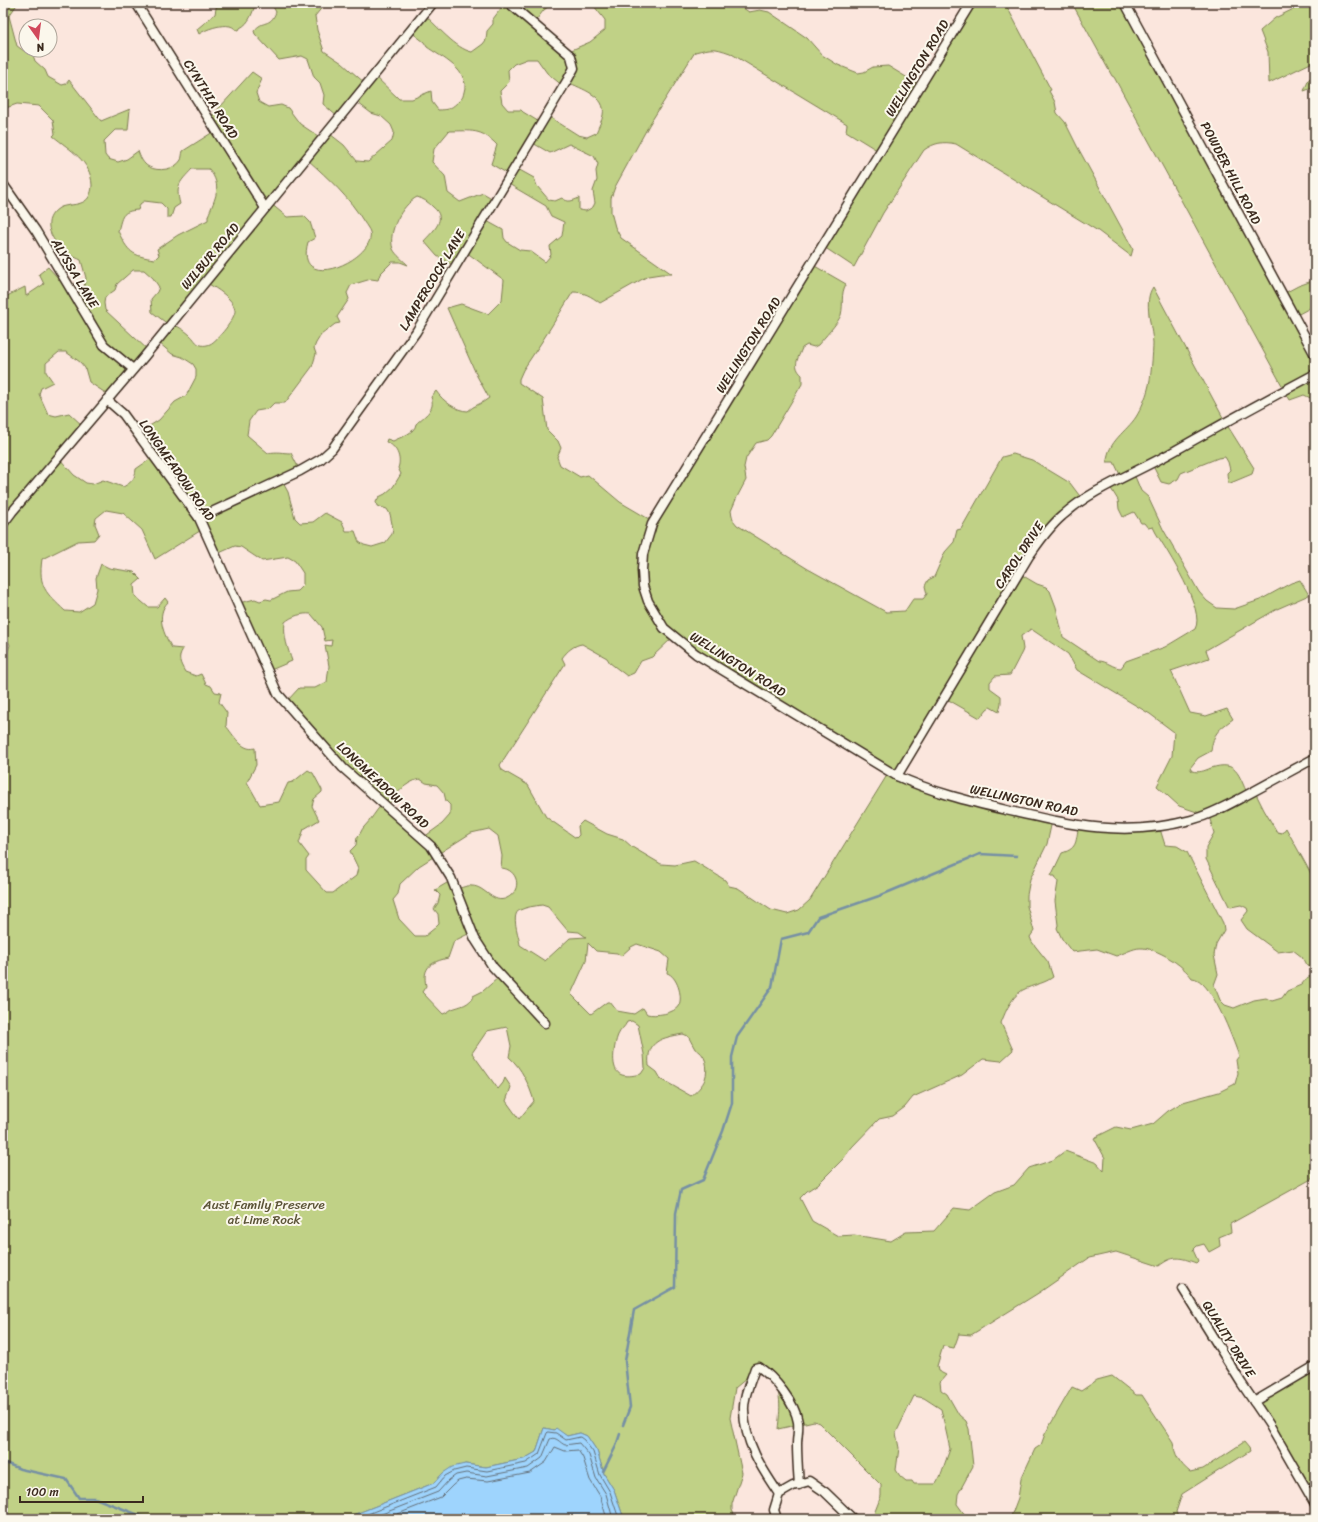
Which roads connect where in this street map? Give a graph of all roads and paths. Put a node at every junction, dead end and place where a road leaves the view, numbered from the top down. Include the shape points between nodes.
1 (136, 3) edge
2 (433, 3) edge
3 (510, 3) edge
4 (970, 3) edge
5 (1125, 3) edge
6 (3, 184) edge
7 (265, 208) junction
8 (1315, 355) edge
9 (133, 369) junction
10 (1315, 374) edge
11 (107, 400) junction
12 (199, 518) junction
13 (3, 524) edge
14 (1315, 758) edge
15 (896, 776) junction
16 (545, 1023) dead end
17 (1183, 1289) dead end
18 (1315, 1366) edge
19 (1254, 1402) junction
20 (799, 1485) junction
21 (779, 1494) junction
22 (1315, 1504) edge
23 (777, 1519) edge
24 (853, 1519) edge

1 - 7 street, CYNTHIA ROAD
2 - 7 street, WILBUR ROAD
3 - 12 street, LAMPERCOCK LANE via 571,56 574,68 429,311 390,370 327,455 300,471
4 - 15 street, WELLINGTON ROAD via 652,524 643,554 643,586 648,601 664,628 674,637 696,654
5 - 8 street, POWDER HILL ROAD
6 - 9 street, ALYSSA LANE via 36,231 104,345
7 - 9 street, WILBUR ROAD
9 - 11 street, WILBUR ROAD
10 - 15 street, CAROL DRIVE via 1124,477 1080,502 1061,517 1029,556
11 - 12 street, LONGMEADOW ROAD via 123,414
11 - 13 street, WILBUR ROAD
12 - 16 street, LONGMEADOW ROAD via 278,694 343,768 430,846 451,878 475,939 493,968
14 - 15 street, WELLINGTON ROAD via 1209,814 1158,828 1134,830 1090,827 1019,813 952,797
17 - 19 street, QUALITY DRIVE
18 - 19 street
19 - 22 street, QUALITY DRIVE via 1270,1424
20 - 21 street
20 - 21 street via 798,1423 795,1413 782,1389 767,1372 759,1367 755,1368 744,1409 748,1440 762,1469
20 - 24 street via 809,1481 825,1492
21 - 23 street via 774,1510

